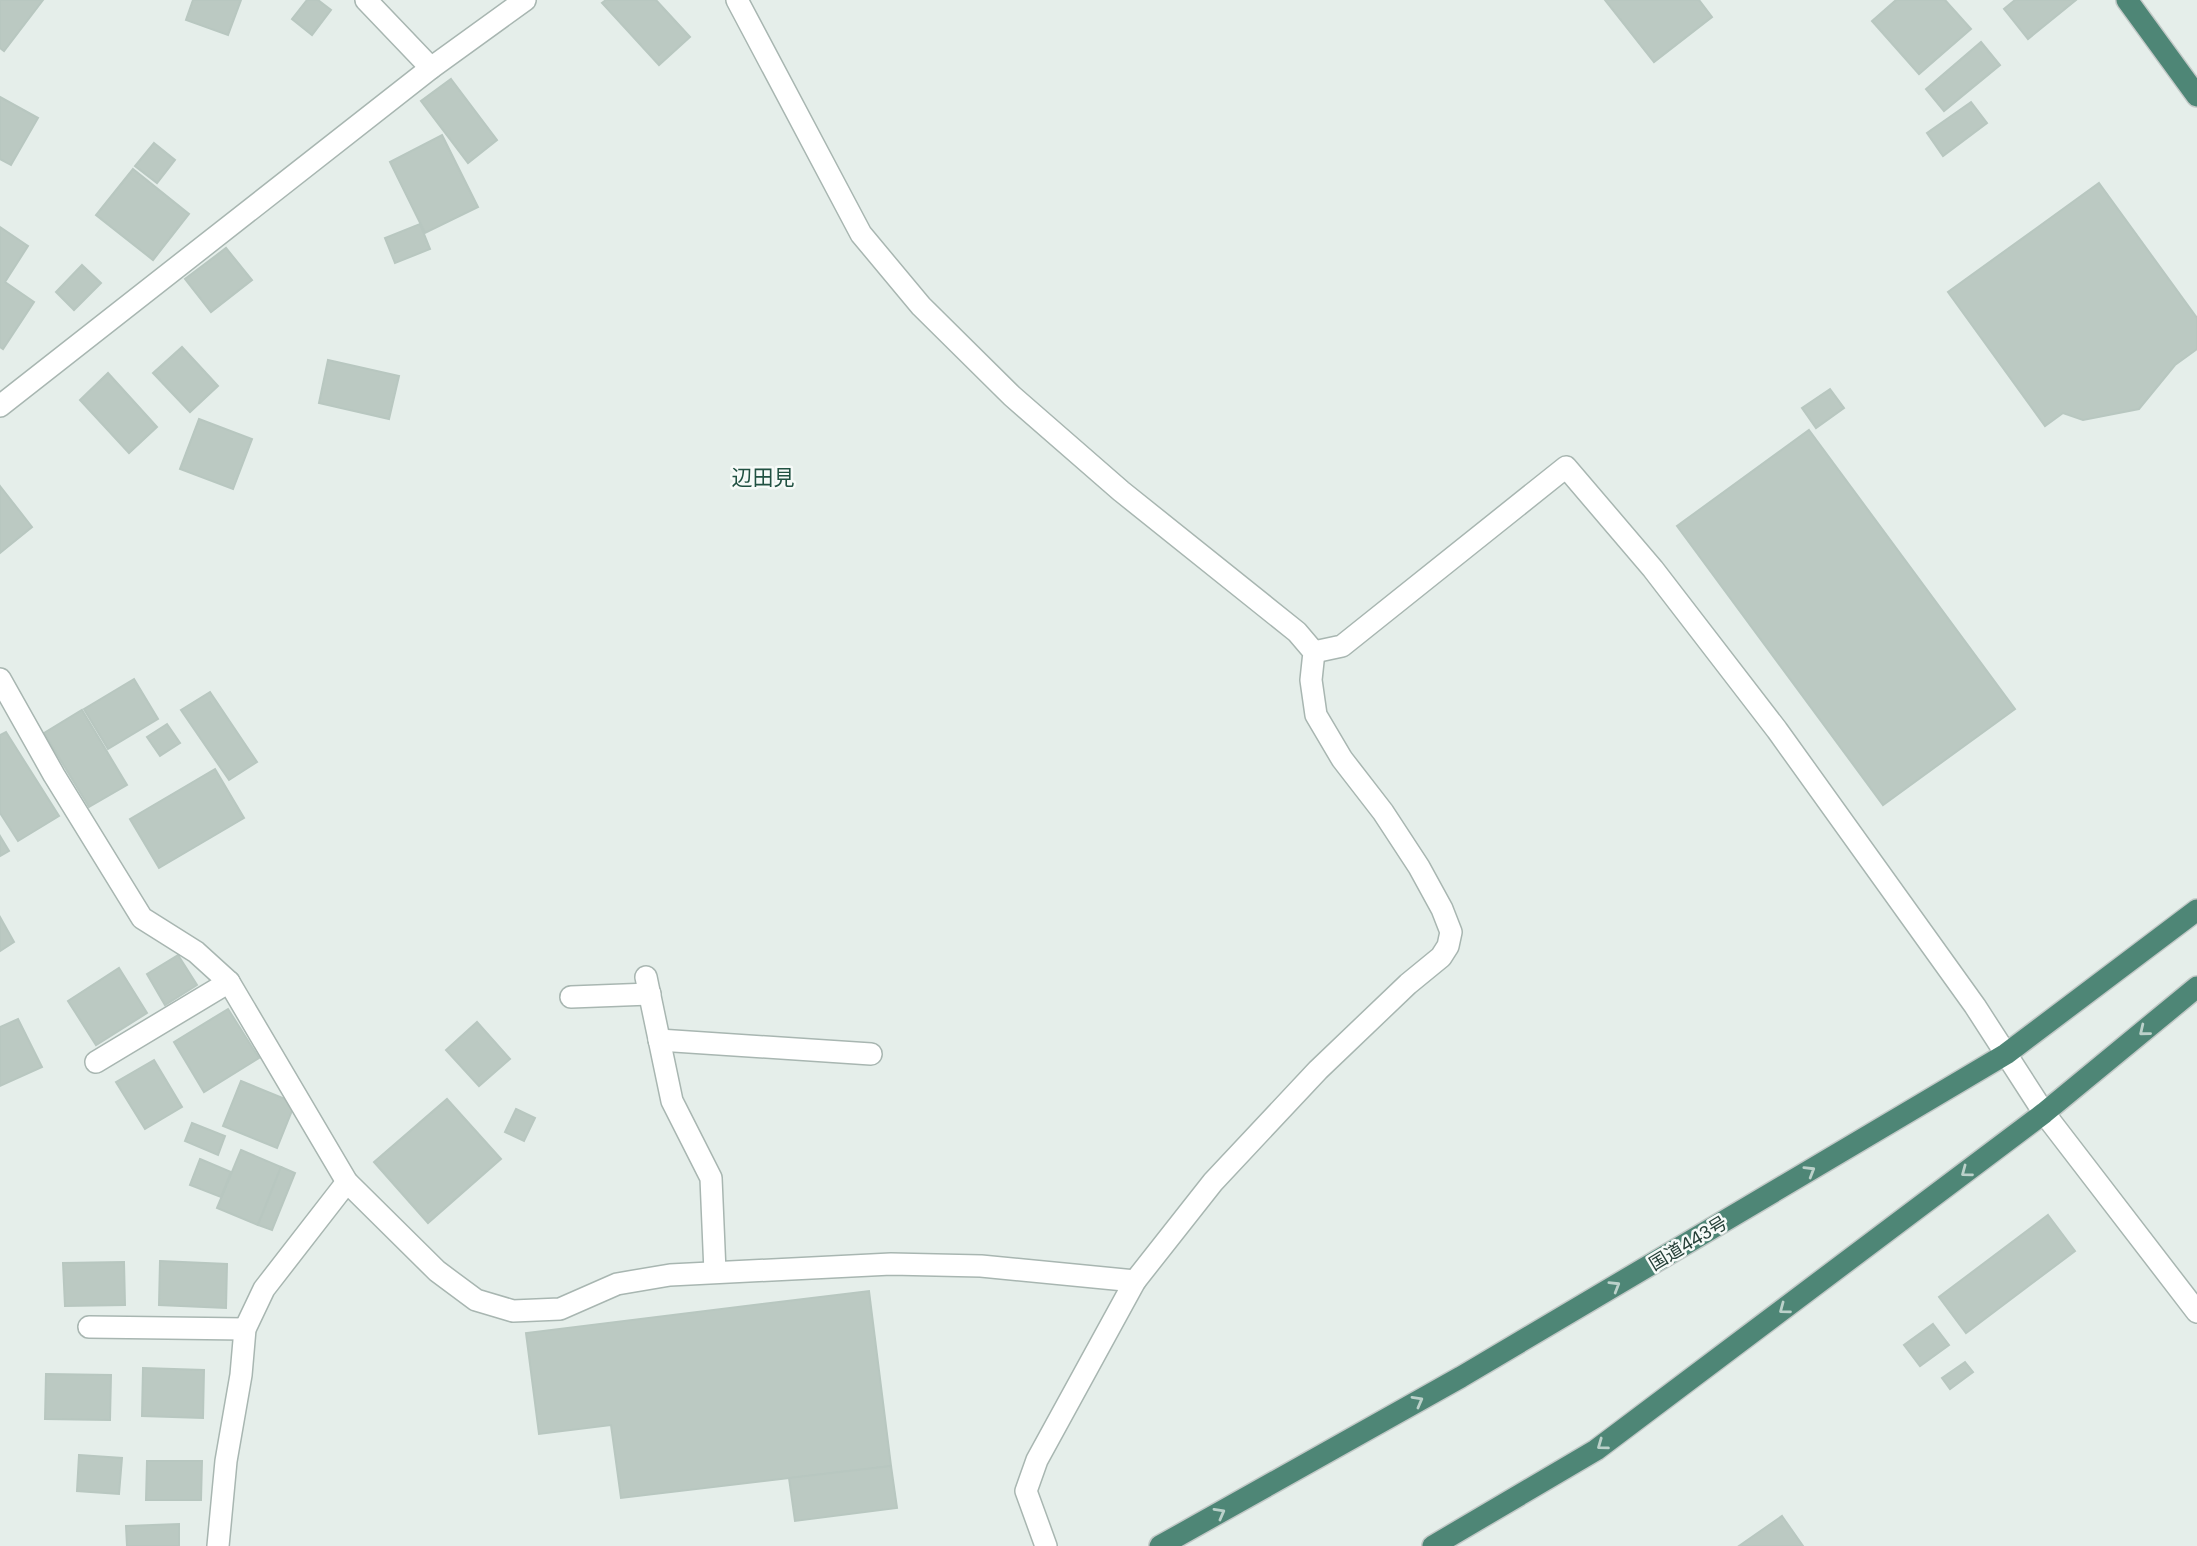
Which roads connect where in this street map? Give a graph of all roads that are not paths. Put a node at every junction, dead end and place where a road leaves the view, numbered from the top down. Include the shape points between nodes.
1 (366, 0) edge
2 (525, 0) edge
3 (737, 0) edge
4 (2127, 0) edge
5 (431, 68) junction
6 (2197, 96) edge
7 (1, 402) edge
8 (1314, 652) junction
9 (0, 679) edge
10 (2197, 910) edge
11 (229, 982) junction
12 (2197, 987) edge
13 (571, 997) dead end
14 (659, 1040) junction
15 (871, 1054) dead end
16 (2006, 1055) junction
17 (96, 1062) dead end
18 (2044, 1113) junction
19 (347, 1182) junction
20 (715, 1272) junction
21 (1136, 1281) junction
22 (2197, 1312) edge
23 (89, 1327) dead end
24 (245, 1329) junction
25 (218, 1546) edge
26 (1046, 1546) edge
27 (1160, 1546) edge
28 (1433, 1546) edge

1 - 5 street
2 - 5 street
3 - 8 street via 861,234 921,306 1012,396 1121,491 1297,632
4 - 6 highway
5 - 7 street
8 - 16 street via 1342,646 1566,467 1653,569 1777,730
8 - 21 street via 1311,681 1316,715 1425,877 1451,932 1448,946 1308,1080 1213,1182
9 - 11 street via 142,918 196,952
10 - 16 highway, 国道443号
11 - 17 street
11 - 19 street
12 -> 18 highway
13 - 14 street via 648,986
14 - 15 street
14 - 20 street via 672,1101 711,1178
16 - 18 street
27 -> 16 highway, 国道443号 via 1461,1377
18 - 22 street
18 -> 28 highway via 1596,1450
19 - 20 street via 437,1271 476,1300 513,1311 560,1310 617,1284
19 - 24 street via 264,1289
20 - 21 street via 891,1264 981,1266
21 - 26 street via 1037,1460 1026,1491
23 - 24 street
24 - 25 street

